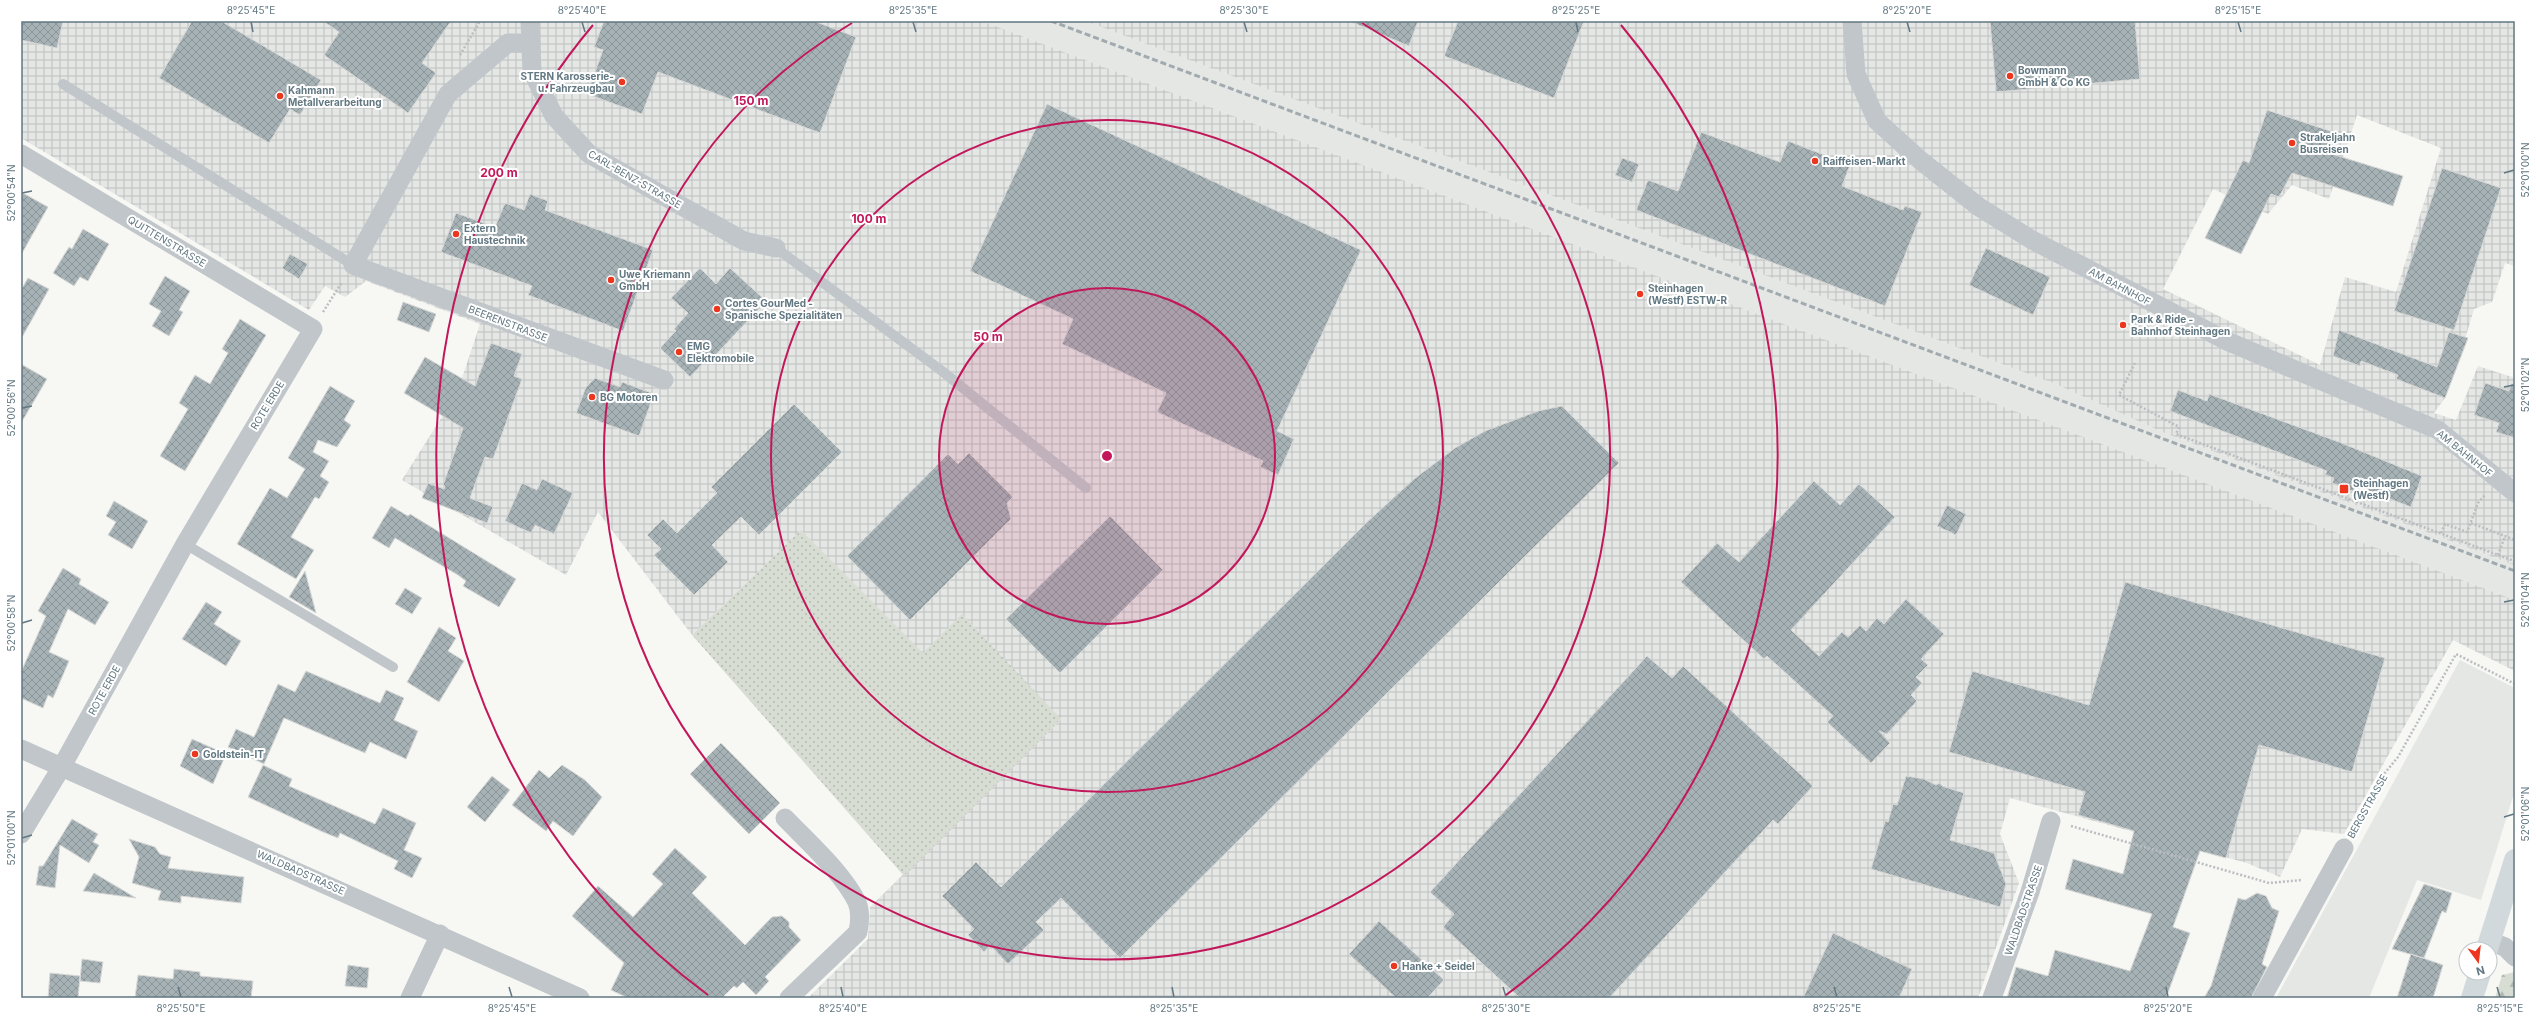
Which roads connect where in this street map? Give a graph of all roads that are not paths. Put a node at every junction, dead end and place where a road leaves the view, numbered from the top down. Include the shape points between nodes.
1 (530, 21) edge
2 (1852, 21) edge
3 (529, 43) junction
4 (63, 84) dead end
5 (21, 154) edge
6 (776, 248) joint
7 (353, 265) junction
8 (313, 328) joint
9 (664, 380) dead end
10 (1086, 488) dead end
11 (2515, 493) edge
12 (185, 544) junction
13 (393, 667) dead end
14 (21, 749) edge
15 (61, 768) junction
16 (785, 818) dead end
17 (2051, 821) road end
18 (21, 834) edge
19 (2344, 848) road end
20 (2515, 860) edge
21 (440, 934) junction
22 (2489, 941) edge
23 (2498, 946) edge
24 (2515, 957) edge
25 (2477, 981) edge
26 (410, 998) edge
27 (580, 998) edge
28 (789, 998) edge
29 (1992, 998) edge
30 (2262, 998) edge
31 (2472, 998) edge

1 - 3 street, CARL-BENZ-STRASSE
2 - 11 street, AM BAHNHOF via 1856,74 1877,121 1920,160 1979,207 2032,240 2229,342 2438,430
3 - 6 street, CARL-BENZ-STRASSE via 532,71 554,116 589,154 744,241
3 - 7 street via 508,43 448,94
4 - 7 lane
5 - 8 street, QUITTENSTRASSE
6 - 10 lane via 942,371
7 - 9 street, BEERENSTRASSE
8 - 12 street, ROTE ERDE
12 - 13 lane
12 - 15 street, ROTE ERDE
14 - 15 street, WALDBADSTRASSE
15 - 18 street, ROTE ERDE
15 - 21 street, WALDBADSTRASSE
16 - 28 street via 827,861 857,902 860,917 858,932
17 - 29 street, WALDBADSTRASSE via 2030,892
19 - 30 street, BERGSTRASSE
20 - 22 street
21 - 26 street
21 - 27 street, WALDBADSTRASSE
23 - 24 street via 2505,947
25 - 31 street

